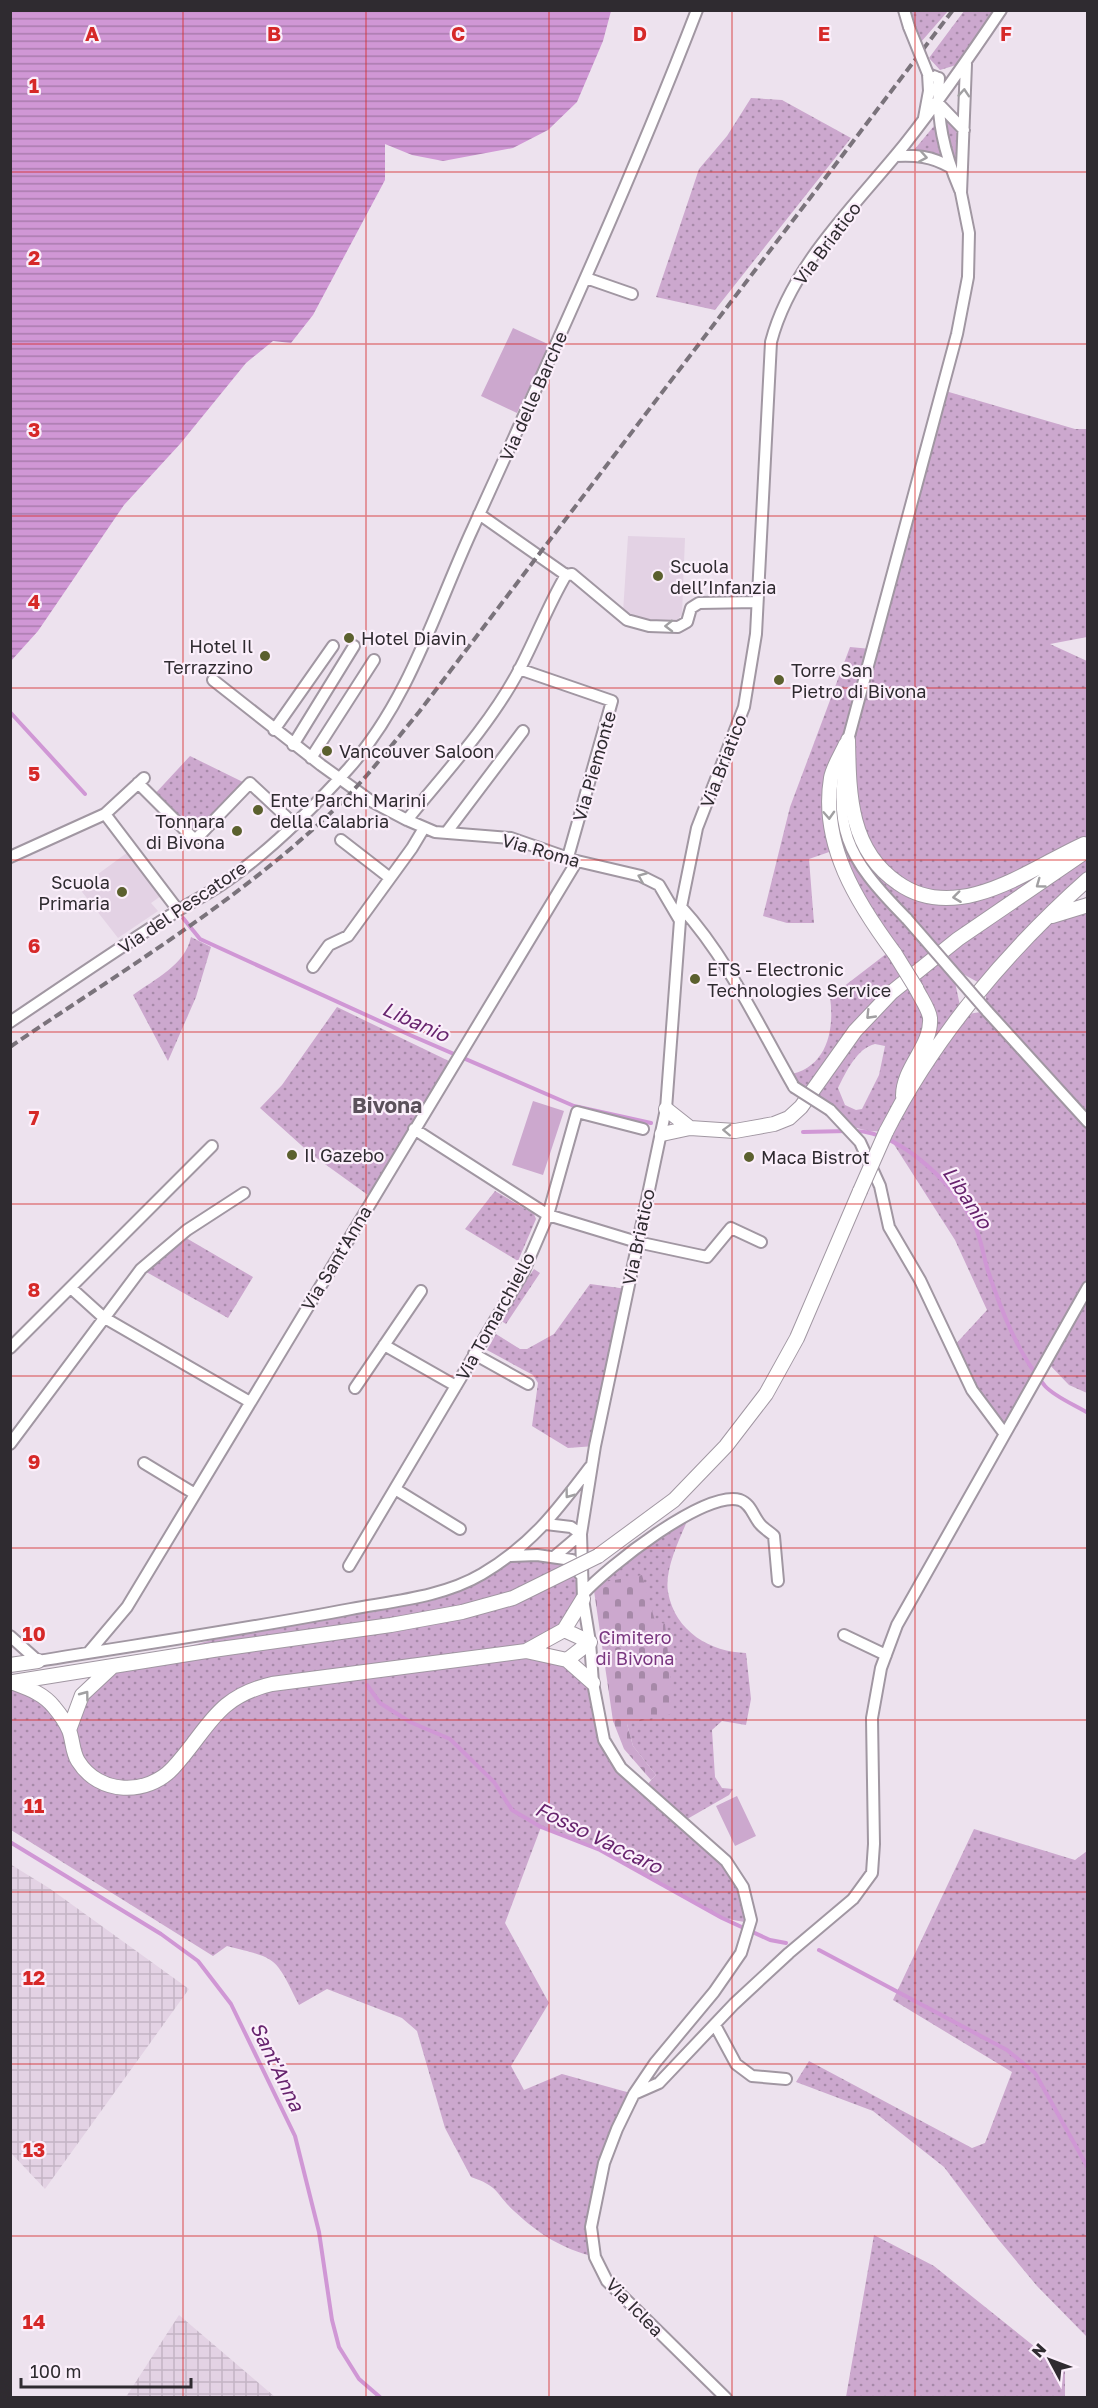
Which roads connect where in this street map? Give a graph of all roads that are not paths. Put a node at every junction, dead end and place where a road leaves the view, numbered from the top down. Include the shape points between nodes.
1 (697, 10) edge
2 (904, 10) edge
3 (1000, 10) edge
4 (966, 62) junction
5 (957, 75) junction
6 (934, 76) junction
7 (929, 91) junction
8 (937, 103) junction
9 (924, 120) junction
10 (964, 130) junction
11 (895, 156) junction
12 (950, 167) junction
13 (961, 193) junction
14 (586, 278) junction
15 (632, 294) dead end
16 (479, 514) junction
17 (566, 575) junction
18 (756, 602) junction
19 (333, 646) dead end
20 (354, 646) dead end
21 (374, 660) dead end
22 (519, 669) junction
23 (213, 680) dead end
24 (274, 730) junction
25 (524, 731) dead end
26 (848, 740) junction
27 (293, 745) junction
28 (311, 758) junction
29 (344, 773) junction
30 (105, 814) junction
31 (408, 820) junction
32 (294, 824) junction
33 (424, 828) junction
34 (446, 833) junction
35 (341, 840) dead end
36 (1088, 842) edge
37 (1088, 850) edge
38 (10, 857) edge
39 (573, 859) junction
40 (390, 878) junction
41 (1088, 879) edge
42 (1088, 905) edge
43 (681, 907) junction
44 (178, 910) junction
45 (1047, 918) junction
46 (679, 919) junction
47 (313, 967) dead end
48 (10, 1022) edge
49 (902, 1099) junction
50 (666, 1109) junction
51 (1088, 1122) edge
52 (690, 1128) junction
53 (414, 1129) junction
54 (643, 1129) dead end
55 (662, 1134) junction
56 (212, 1146) dead end
57 (244, 1193) dead end
58 (548, 1215) junction
59 (637, 1242) junction
60 (761, 1242) dead end
61 (1088, 1287) edge
62 (71, 1288) junction
63 (420, 1291) dead end
64 (103, 1317) junction
65 (384, 1345) junction
66 (10, 1348) edge
67 (474, 1354) junction
68 (528, 1384) dead end
69 (456, 1386) junction
70 (356, 1388) dead end
71 (250, 1402) junction
72 (1004, 1433) junction
73 (10, 1444) edge
74 (144, 1463) dead end
75 (591, 1464) junction
76 (395, 1489) junction
77 (195, 1494) junction
78 (546, 1524) junction
79 (460, 1529) dead end
80 (581, 1534) junction
81 (511, 1556) junction
82 (555, 1556) junction
83 (350, 1566) dead end
84 (582, 1579) junction
85 (778, 1581) dead end
86 (583, 1596) junction
87 (564, 1630) junction
88 (844, 1635) dead end
89 (10, 1636) edge
90 (590, 1642) junction
91 (89, 1652) junction
92 (526, 1652) junction
93 (886, 1655) junction
94 (38, 1660) junction
95 (567, 1660) junction
96 (10, 1665) edge
97 (112, 1667) junction
98 (10, 1682) edge
99 (592, 1683) junction
100 (69, 1730) junction
101 (750, 1923) joint
102 (715, 2025) junction
103 (786, 2079) dead end
104 (634, 2094) junction
105 (726, 2397) edge

1 - 14 street, Via delle Barche via 644,146
2 - 6 street, bridge
3 - 4 street, Via Briatico
4 - 5 street, Via Briatico
10 -> 4 street
5 - 6 street
5 - 8 street, Via Briatico
6 - 7 street
6 - 8 street
7 - 8 street
7 - 9 street
8 - 9 street, Via Briatico
8 - 10 street
8 - 12 street
9 - 11 street, Via Briatico
10 - 13 street
11 -> 12 street via 918,154
11 - 18 street, Via Briatico via 805,267 778,316 771,342
12 - 13 street
13 - 26 street via 969,233 968,277 957,334
14 - 15 street
14 - 16 street, Via delle Barche
16 - 17 street
16 - 29 street, Via delle Barche via 417,662 386,720
18 -> 17 street via 699,603 691,608 687,622 678,627 649,626 627,620 572,574
17 - 22 street
18 - 43 street, Via Briatico via 756,633 744,707 697,828
19 - 24 street
20 - 27 street
21 - 28 street
22 - 31 street via 472,740
22 - 39 street, Via Piemonte via 612,700
23 - 24 street, Via Roma
24 - 27 street, Via Roma
25 - 34 street
36 -> 26 main road via 979,893 935,899 905,888 875,864 857,828 849,791
26 -> 49 main road, bridge via 832,775 830,828 855,895 930,1016 928,1035 903,1081
26 - 51 street, bridge via 840,797 846,838 855,859
27 - 28 street, Via Roma
28 - 29 street, Via Roma
29 - 31 street, Via Roma via 371,801
29 - 32 street, Via del Pescatore
30 - 32 street via 141,781 197,838 250,783
30 - 38 street
30 - 44 street
31 - 33 street, Via Roma
32 - 44 street, Via del Pescatore via 228,880
33 - 34 street, Via Roma
33 - 40 street
34 - 39 street, Via Roma via 512,838
35 - 40 street
37 -> 52 main road via 957,939 892,992 855,1031 789,1118 735,1131
46 -> 39 street, Via Roma via 659,885 641,876
39 - 53 street, Via Sant'Anna
40 - 47 street via 348,936 329,945
41 - 45 main road
42 - 45 main road
43 - 46 street, Via Briatico
43 - 72 street, bridge via 697,923 794,1087 831,1110 856,1138 880,1186 889,1227 920,1280 972,1390
44 - 48 street, Via del Pescatore
45 - 49 main road via 962,1015
46 - 50 street, Via Briatico
49 - 97 main road, bridge via 796,1338 766,1394 726,1446 674,1500 598,1556 513,1598 462,1612
50 - 52 main road
50 - 55 street, Via Briatico
52 - 55 main road
53 - 58 street
53 - 71 street, Via Sant'Anna
54 - 58 street, Via Tomarchiello via 577,1112
55 - 59 street, Via Briatico
56 - 62 street
57 - 64 street via 187,1230 141,1269
58 - 59 street
58 - 67 street, Via Tomarchiello via 523,1273
59 - 60 street via 707,1257 731,1228
59 - 75 street, Via Briatico
61 - 72 street
62 - 64 street
62 - 66 street
63 - 65 street
64 - 71 street
64 - 73 street
65 - 69 street
65 - 70 street
67 - 68 street
67 - 69 street, Via Tomarchiello
69 - 76 street, Via Tomarchiello
71 - 77 street, Via Sant'Anna
72 - 93 street via 897,1624
74 - 77 street
75 -> 78 street
75 - 80 street, Via Briatico
76 - 79 street
76 - 83 street, Via Tomarchiello
77 - 91 street, Via Sant'Anna via 127,1607
78 - 80 street via 571,1527
78 - 81 street
80 - 82 street
80 - 84 street, Via Briatico
81 - 82 street
81 - 91 street via 480,1576 444,1591 271,1624
82 - 84 street via 572,1560
84 - 86 street, Via Briatico
85 - 86 street via 774,1536 742,1501 728,1497 675,1521 597,1578
86 - 87 main road
86 - 90 street, Via Briatico
87 - 90 main road
87 - 92 main road
88 - 93 street
89 - 94 street
90 - 95 main road
90 - 99 street, Via Briatico
91 - 94 street
92 - 95 main road
92 - 100 main road via 259,1687 224,1705 171,1770 142,1787 109,1786 95,1778 77,1760
93 - 102 street via 872,1718 872,1873 853,1899 789,1953
94 - 96 main road
95 - 99 main road
97 - 98 main road
100 -> 97 main road via 82,1695
98 - 100 main road via 36,1691 53,1706
99 - 101 street, Via Briatico via 604,1740 621,1768 726,1862 743,1887
101 - 104 street, Via Iclea via 741,1953
102 - 103 street via 736,2064 752,2076
102 - 104 street via 660,2083
104 - 105 street, Via Iclea via 604,2163 591,2227 595,2257 607,2281

